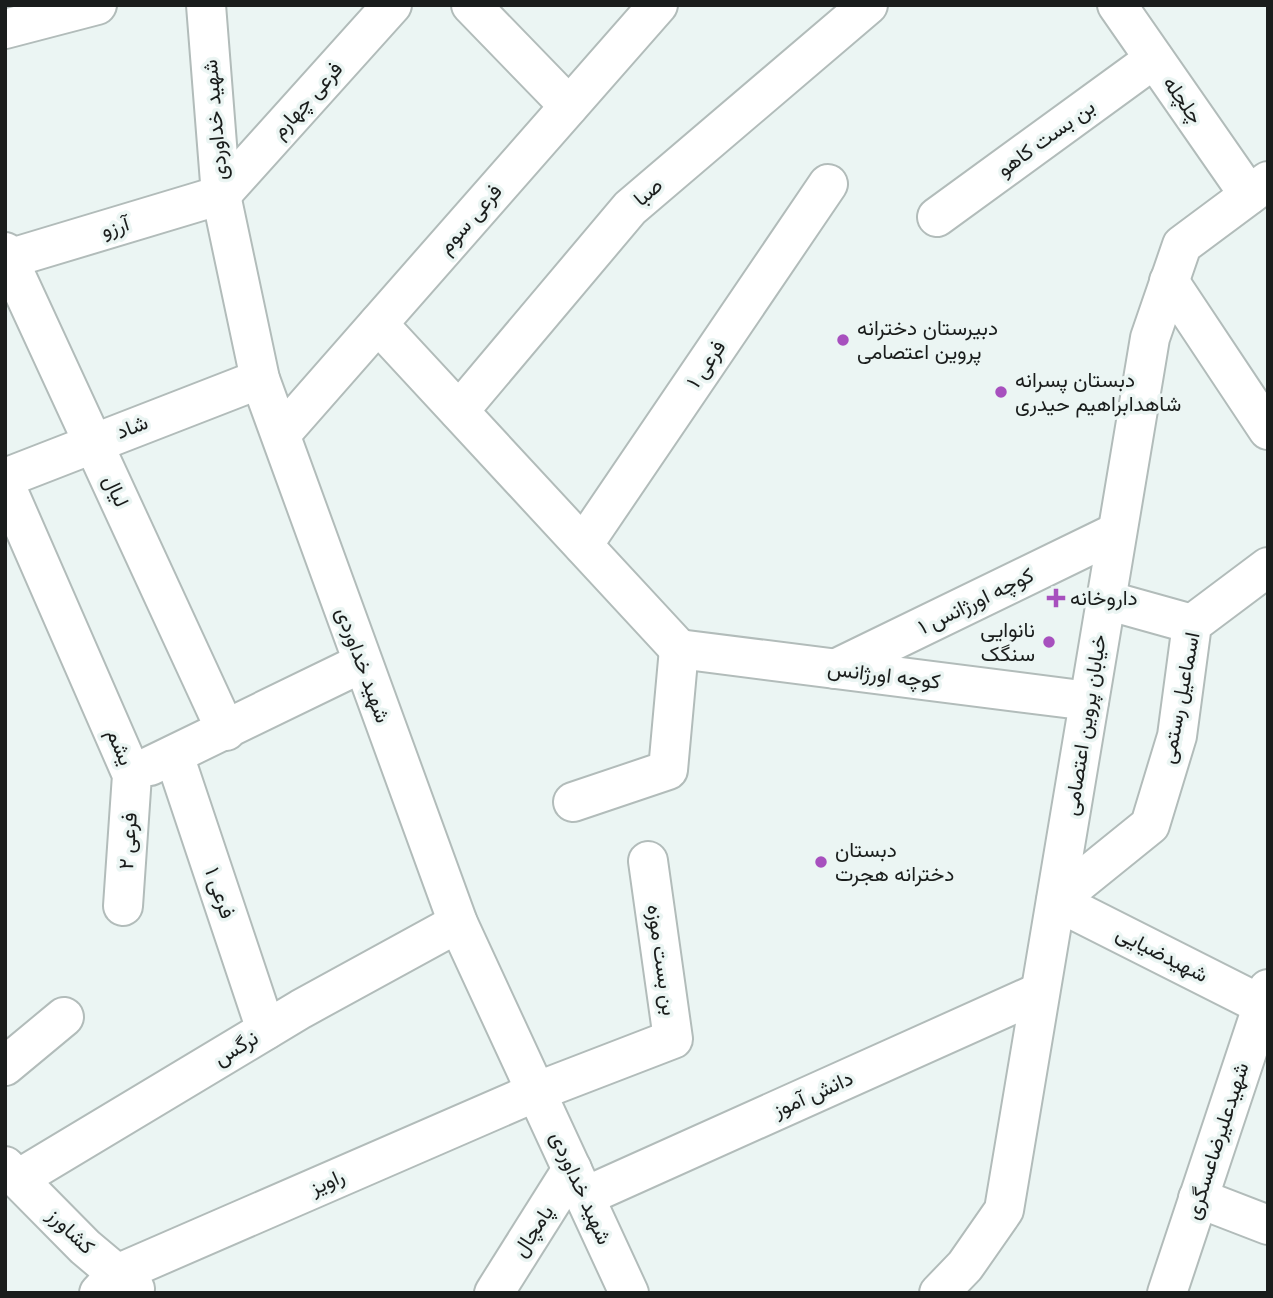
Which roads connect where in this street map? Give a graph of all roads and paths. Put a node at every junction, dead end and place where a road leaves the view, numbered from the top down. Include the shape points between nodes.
1 (97, 5) edge
2 (206, 5) edge
3 (392, 5) edge
4 (471, 5) edge
5 (658, 5) edge
6 (868, 5) edge
7 (1117, 5) edge
8 (5, 29) edge
9 (1154, 59) junction
10 (569, 106) junction
11 (828, 184) dead end
12 (1259, 188) edge
13 (221, 195) junction
14 (937, 217) dead end
15 (7, 256) edge
16 (1169, 281) junction
17 (378, 324) junction
18 (260, 379) junction
19 (459, 411) junction
20 (1268, 430) edge
21 (282, 433) junction
22 (93, 442) junction
23 (5, 478) edge
24 (5, 484) edge
25 (1117, 532) junction
26 (583, 545) junction
27 (1268, 567) edge
28 (1106, 600) junction
29 (1192, 624) junction
30 (679, 649) junction
31 (362, 663) junction
32 (835, 669) junction
33 (1089, 701) junction
34 (226, 731) junction
35 (174, 755) junction
36 (132, 775) junction
37 (573, 802) dead end
38 (648, 861) dead end
39 (1056, 901) junction
40 (123, 906) dead end
41 (458, 923) junction
42 (1040, 992) junction
43 (1266, 1000) edge
44 (64, 1017) dead end
45 (266, 1030) junction
46 (5, 1066) edge
47 (538, 1091) junction
48 (12, 1172) edge
49 (579, 1183) junction
50 (1198, 1198) junction
51 (1268, 1226) edge
52 (119, 1286) edge
53 (495, 1293) edge
54 (629, 1293) edge
55 (939, 1293) edge
56 (1167, 1293) edge

1 - 8 street
2 - 13 street, شهید خداوردی
3 - 13 street, فرعی چهارم
4 - 10 street
5 - 10 street, فرعی سوم
6 - 19 street, صبا via 630,208
7 - 9 street, چلچله
9 - 12 street, چلچله
9 - 14 street, بن بست کاهو
10 - 17 street, فرعی سوم
11 - 26 street, فرعی ۱
12 - 16 street, خیابان پروین اعتصامی via 1182,245
13 - 15 street, آرزو
13 - 18 street, شهید خداوردی
15 - 22 street, لیال
16 - 20 street
16 - 25 street, خیابان پروین اعتصامی via 1150,338
17 - 19 street
17 - 21 street, فرعی سوم
18 - 21 street, شهید خداوردی
18 - 22 street, شاد
19 - 26 street
21 - 31 street, شهید خداوردی
22 - 23 street, شاد
22 - 34 street, لیال
24 - 36 street, یشم
25 - 28 street, خیابان پروین اعتصامی
25 - 32 street, کوچه اورژانس ۱
26 - 30 street
27 - 29 street, اسماعیل رستمی
28 - 29 street
28 - 33 street, خیابان پروین اعتصامی
29 - 39 street, اسماعیل رستمی via 1177,736 1150,825
30 - 32 street, کوچه اورژانس
30 - 37 street via 668,770
31 - 34 street, یشم
31 - 41 street, شهید خداوردی
32 - 33 street, کوچه اورژانس
33 - 39 street, خیابان پروین اعتصامی
34 - 35 street, یشم
35 - 36 street, یشم
35 - 45 street, فرعی ۱
36 - 40 street, فرعی ۲
38 - 47 street, بن بست موزه via 673,1040
39 - 42 street, خیابان پروین اعتصامی
39 - 43 street, شهیدضیایی
41 - 45 street, نرگس
41 - 47 street, شهید خداوردی
42 - 49 street, دانش آموز
42 - 55 street, خیابان پروین اعتصامی via 1004,1210 965,1266
43 - 50 street, شهیدعلیرضاعسگری
44 - 46 street
45 - 48 street, نرگس
47 - 49 street, شهید خداوردی
47 - 52 street, راویز
48 - 52 street, کشاورز
49 - 53 street, پامچال
49 - 54 street, شهید خداوردی
50 - 51 street
50 - 56 street, شهیدعلیرضاعسگری

